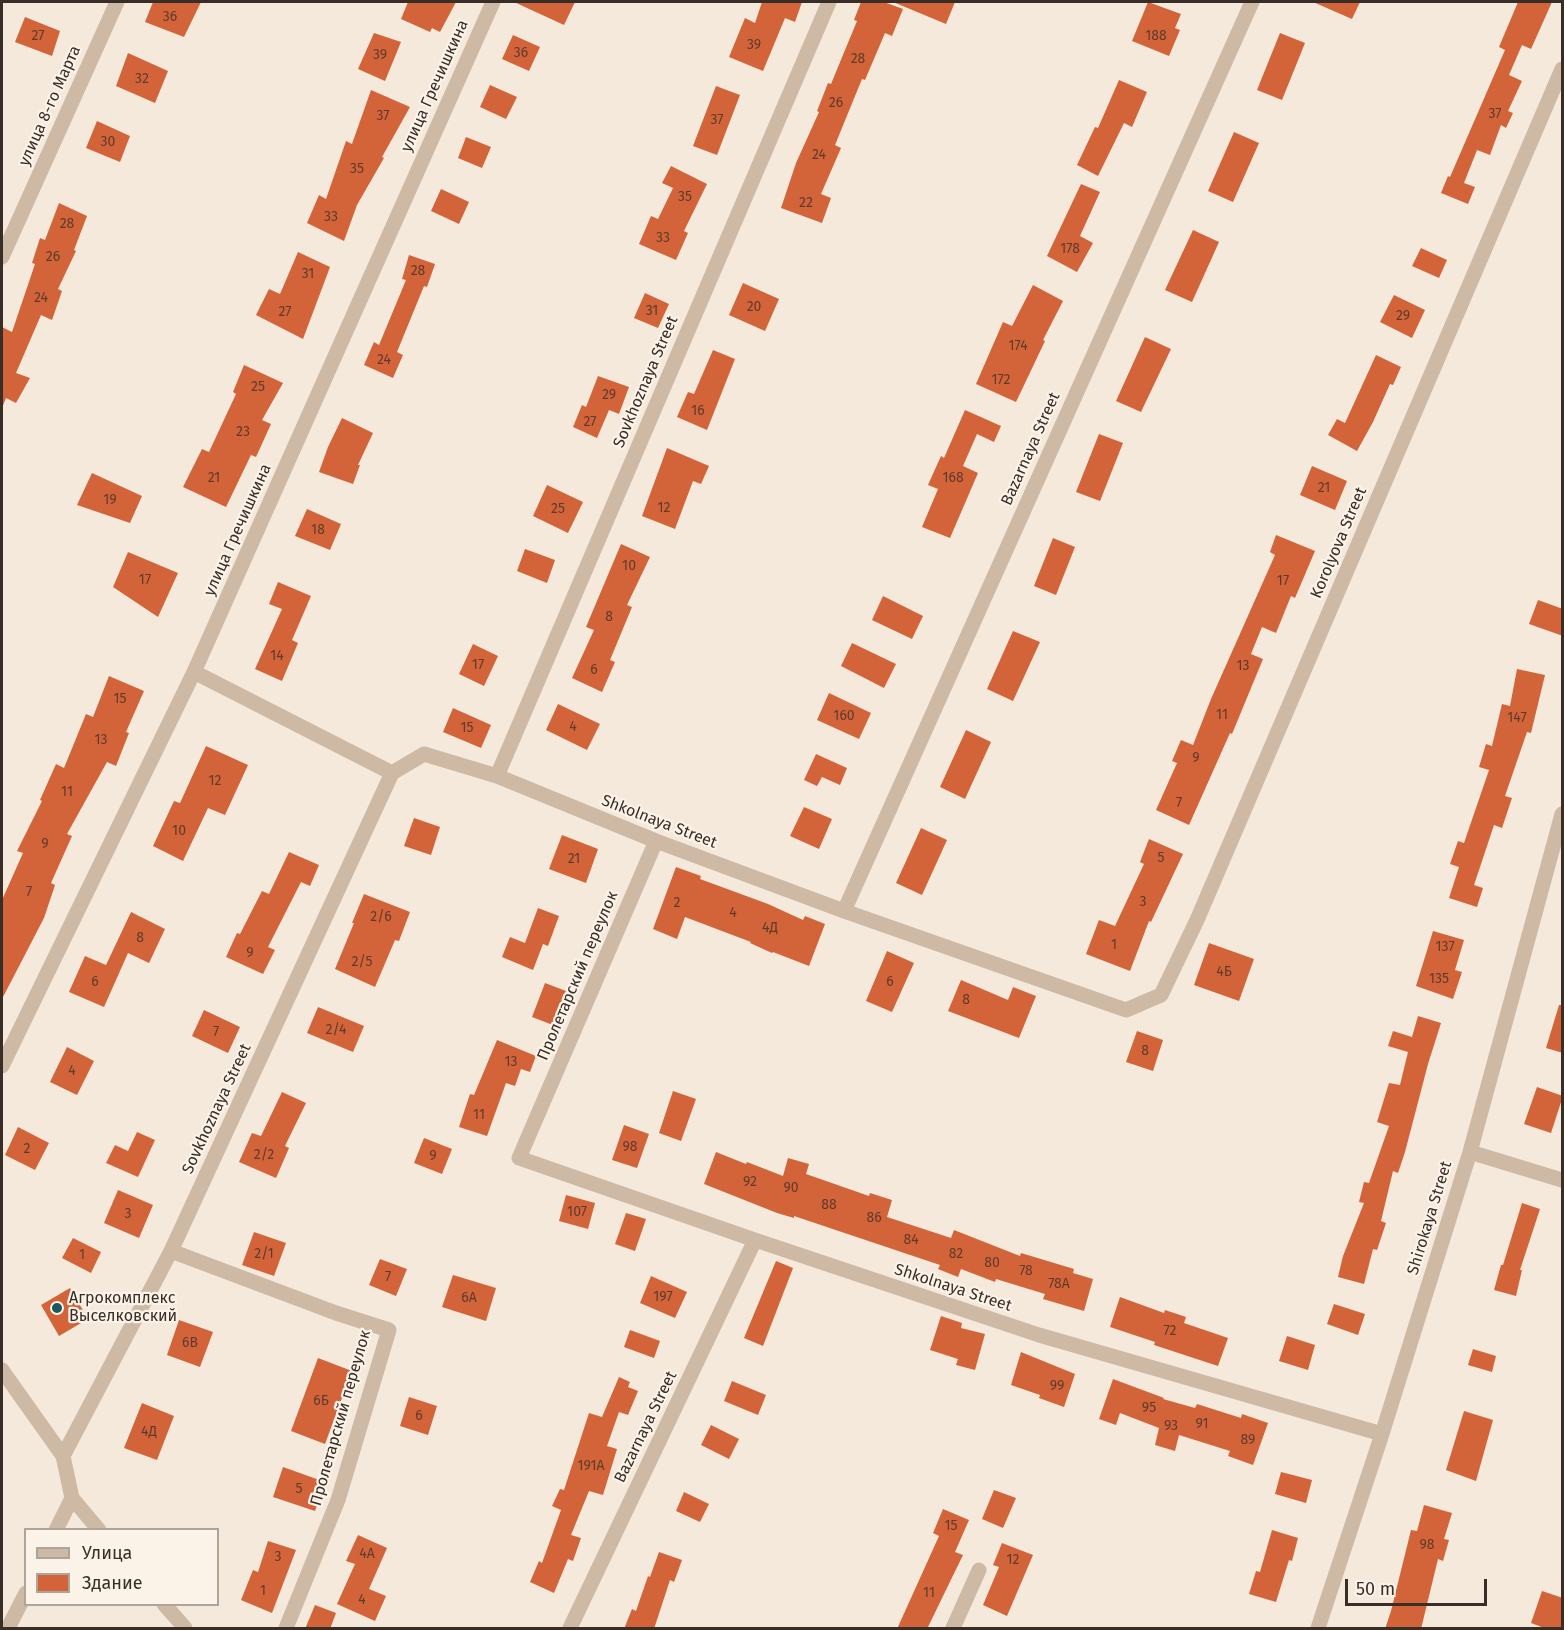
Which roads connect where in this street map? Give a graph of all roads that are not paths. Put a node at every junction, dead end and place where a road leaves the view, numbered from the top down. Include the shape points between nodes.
1 (117, 2) edge
2 (493, 2) edge
3 (829, 2) edge
4 (1252, 2) edge
5 (1563, 69) edge
6 (2, 257) edge
7 (194, 672) junction
8 (392, 773) junction
9 (497, 776) junction
10 (1563, 814) edge
11 (656, 841) junction
12 (844, 910) junction
13 (2, 1066) edge
14 (1470, 1152) junction
15 (519, 1158) joint
16 (1563, 1180) edge
17 (755, 1240) junction
18 (171, 1251) junction
19 (2, 1370) edge
20 (1382, 1434) junction
21 (63, 1456) junction
22 (72, 1498) junction
23 (57, 1528) edge
24 (97, 1528) edge
25 (979, 1570) dead end
26 (24, 1597) edge
27 (165, 1606) edge
28 (8, 1629) edge
29 (185, 1629) edge
30 (285, 1629) edge
31 (570, 1629) edge
32 (953, 1629) edge
33 (1318, 1629) edge

1 - 6 street, улица 8-го Марта
2 - 7 street, улица Гречишкина
3 - 9 street, Sovkhoznaya Street
4 - 12 street, Bazarnaya Street
5 - 12 street, Shkolnaya Street via 1197,920 1161,995 1126,1010
7 - 8 street
7 - 13 street, улица Гречишкина
8 - 9 street, Shkolnaya Street via 424,754
8 - 18 street, Sovkhoznaya Street
9 - 11 street, Shkolnaya Street
10 - 14 street, Shirokaya Street
11 - 12 street, Shkolnaya Street
11 - 15 street, Пролетарский переулок
14 - 16 street
14 - 20 street, Shirokaya Street
15 - 17 street, Shkolnaya Street
17 - 20 street, Shkolnaya Street via 1039,1335
17 - 31 street, Bazarnaya Street
18 - 21 street, Sovkhoznaya Street
18 - 30 street, Пролетарский переулок via 389,1330 338,1500
19 - 21 street
20 - 33 street, Shirokaya Street
21 - 22 street
22 - 23 street
22 - 24 street
25 - 32 street
26 - 28 street
27 - 29 street

